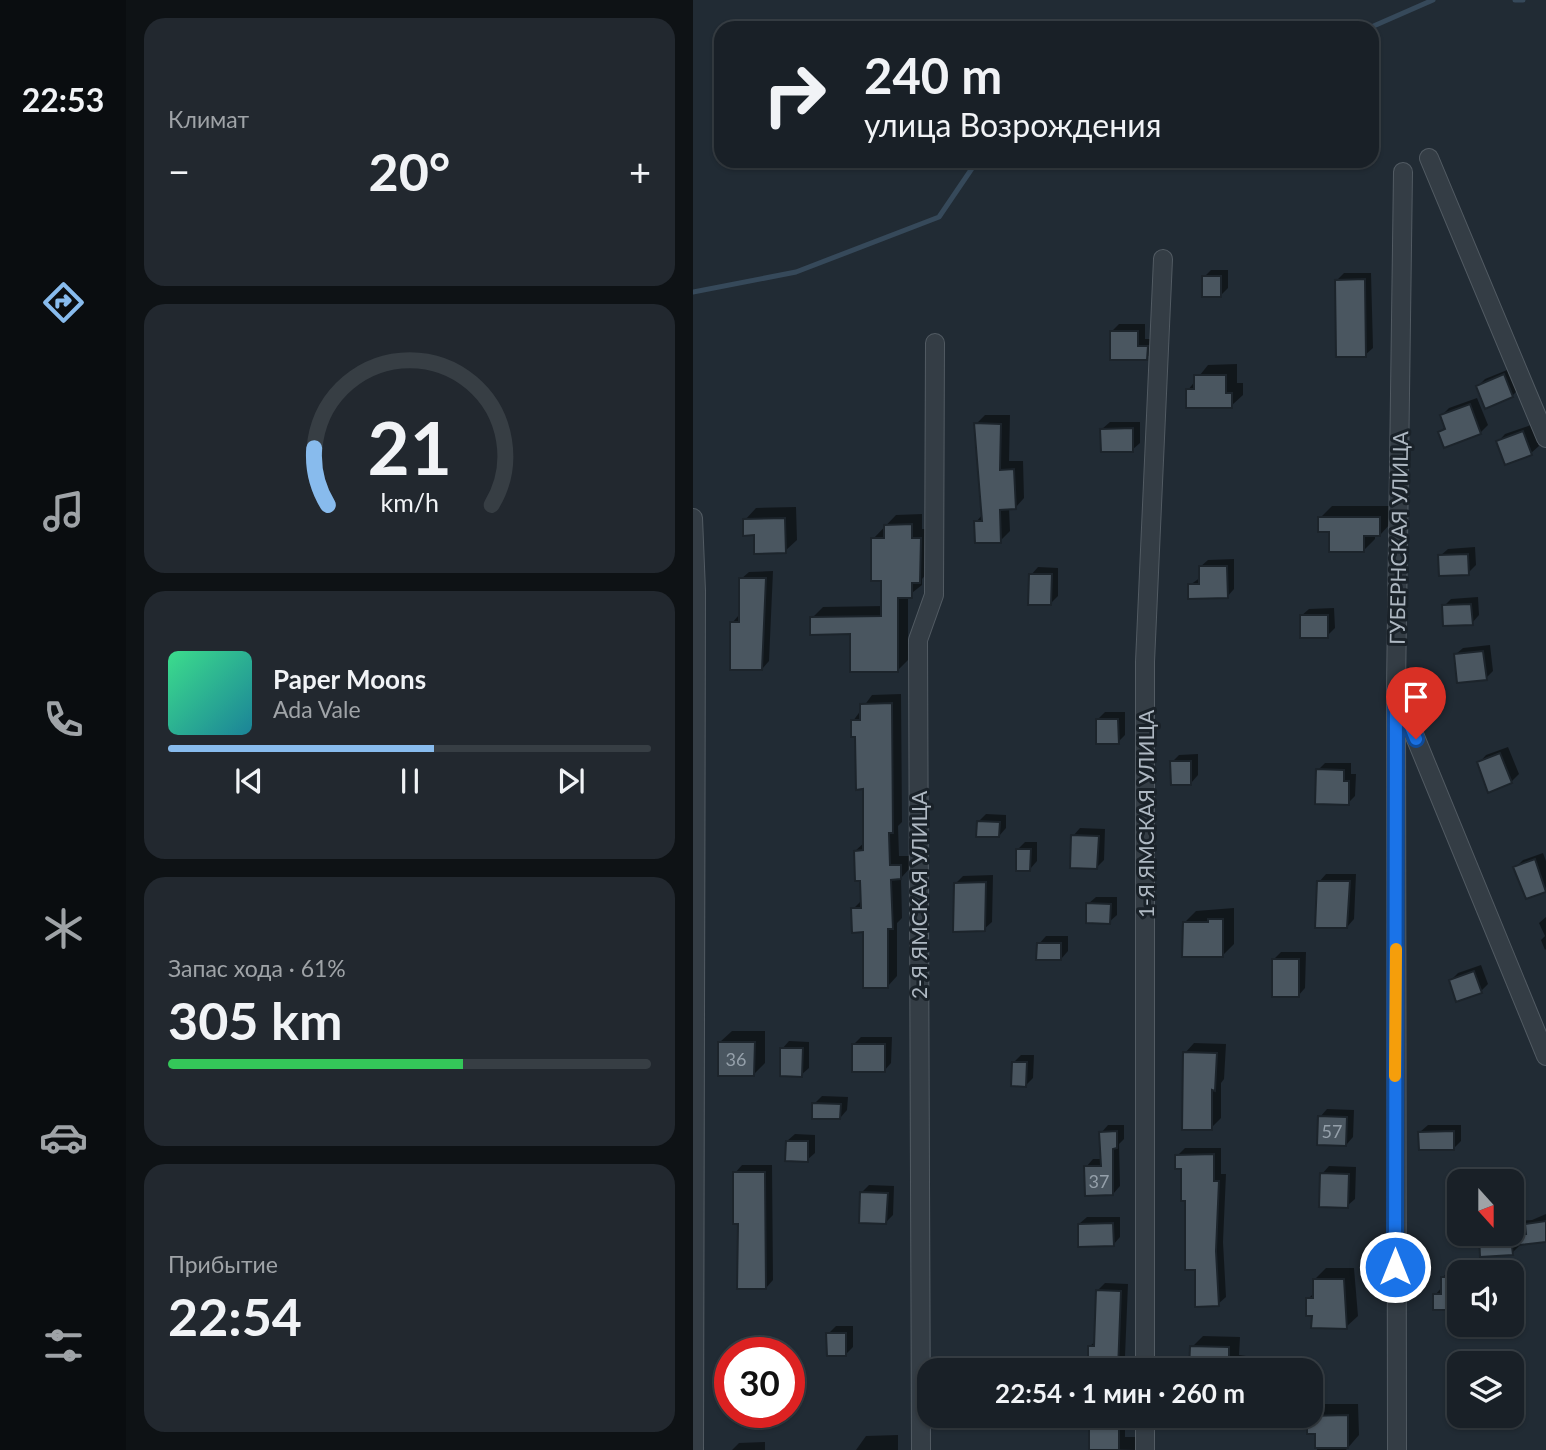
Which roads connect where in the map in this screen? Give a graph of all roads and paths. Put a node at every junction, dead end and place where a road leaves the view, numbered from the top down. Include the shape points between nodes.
1 (1429, 158) dead end
2 (1403, 172) dead end
3 (1163, 259) dead end
4 (935, 343) dead end
5 (1546, 438) edge
6 (693, 518) edge
7 (1396, 690) junction
8 (1546, 1056) edge
9 (1145, 1358) edge
10 (1145, 1428) edge
11 (694, 1450) edge
12 (921, 1450) edge
13 (1145, 1450) edge
14 (1397, 1450) edge

1 - 5 street
2 - 7 street, ГУБЕРНСКАЯ УЛИЦА
3 - 9 street, 1-Я ЯМСКАЯ УЛИЦА via 1145,662
4 - 12 street, 2-Я ЯМСКАЯ УЛИЦА via 934,595 918,640
6 - 11 street
7 - 8 street
7 - 14 street, ГУБЕРНСКАЯ УЛИЦА
10 - 13 street

